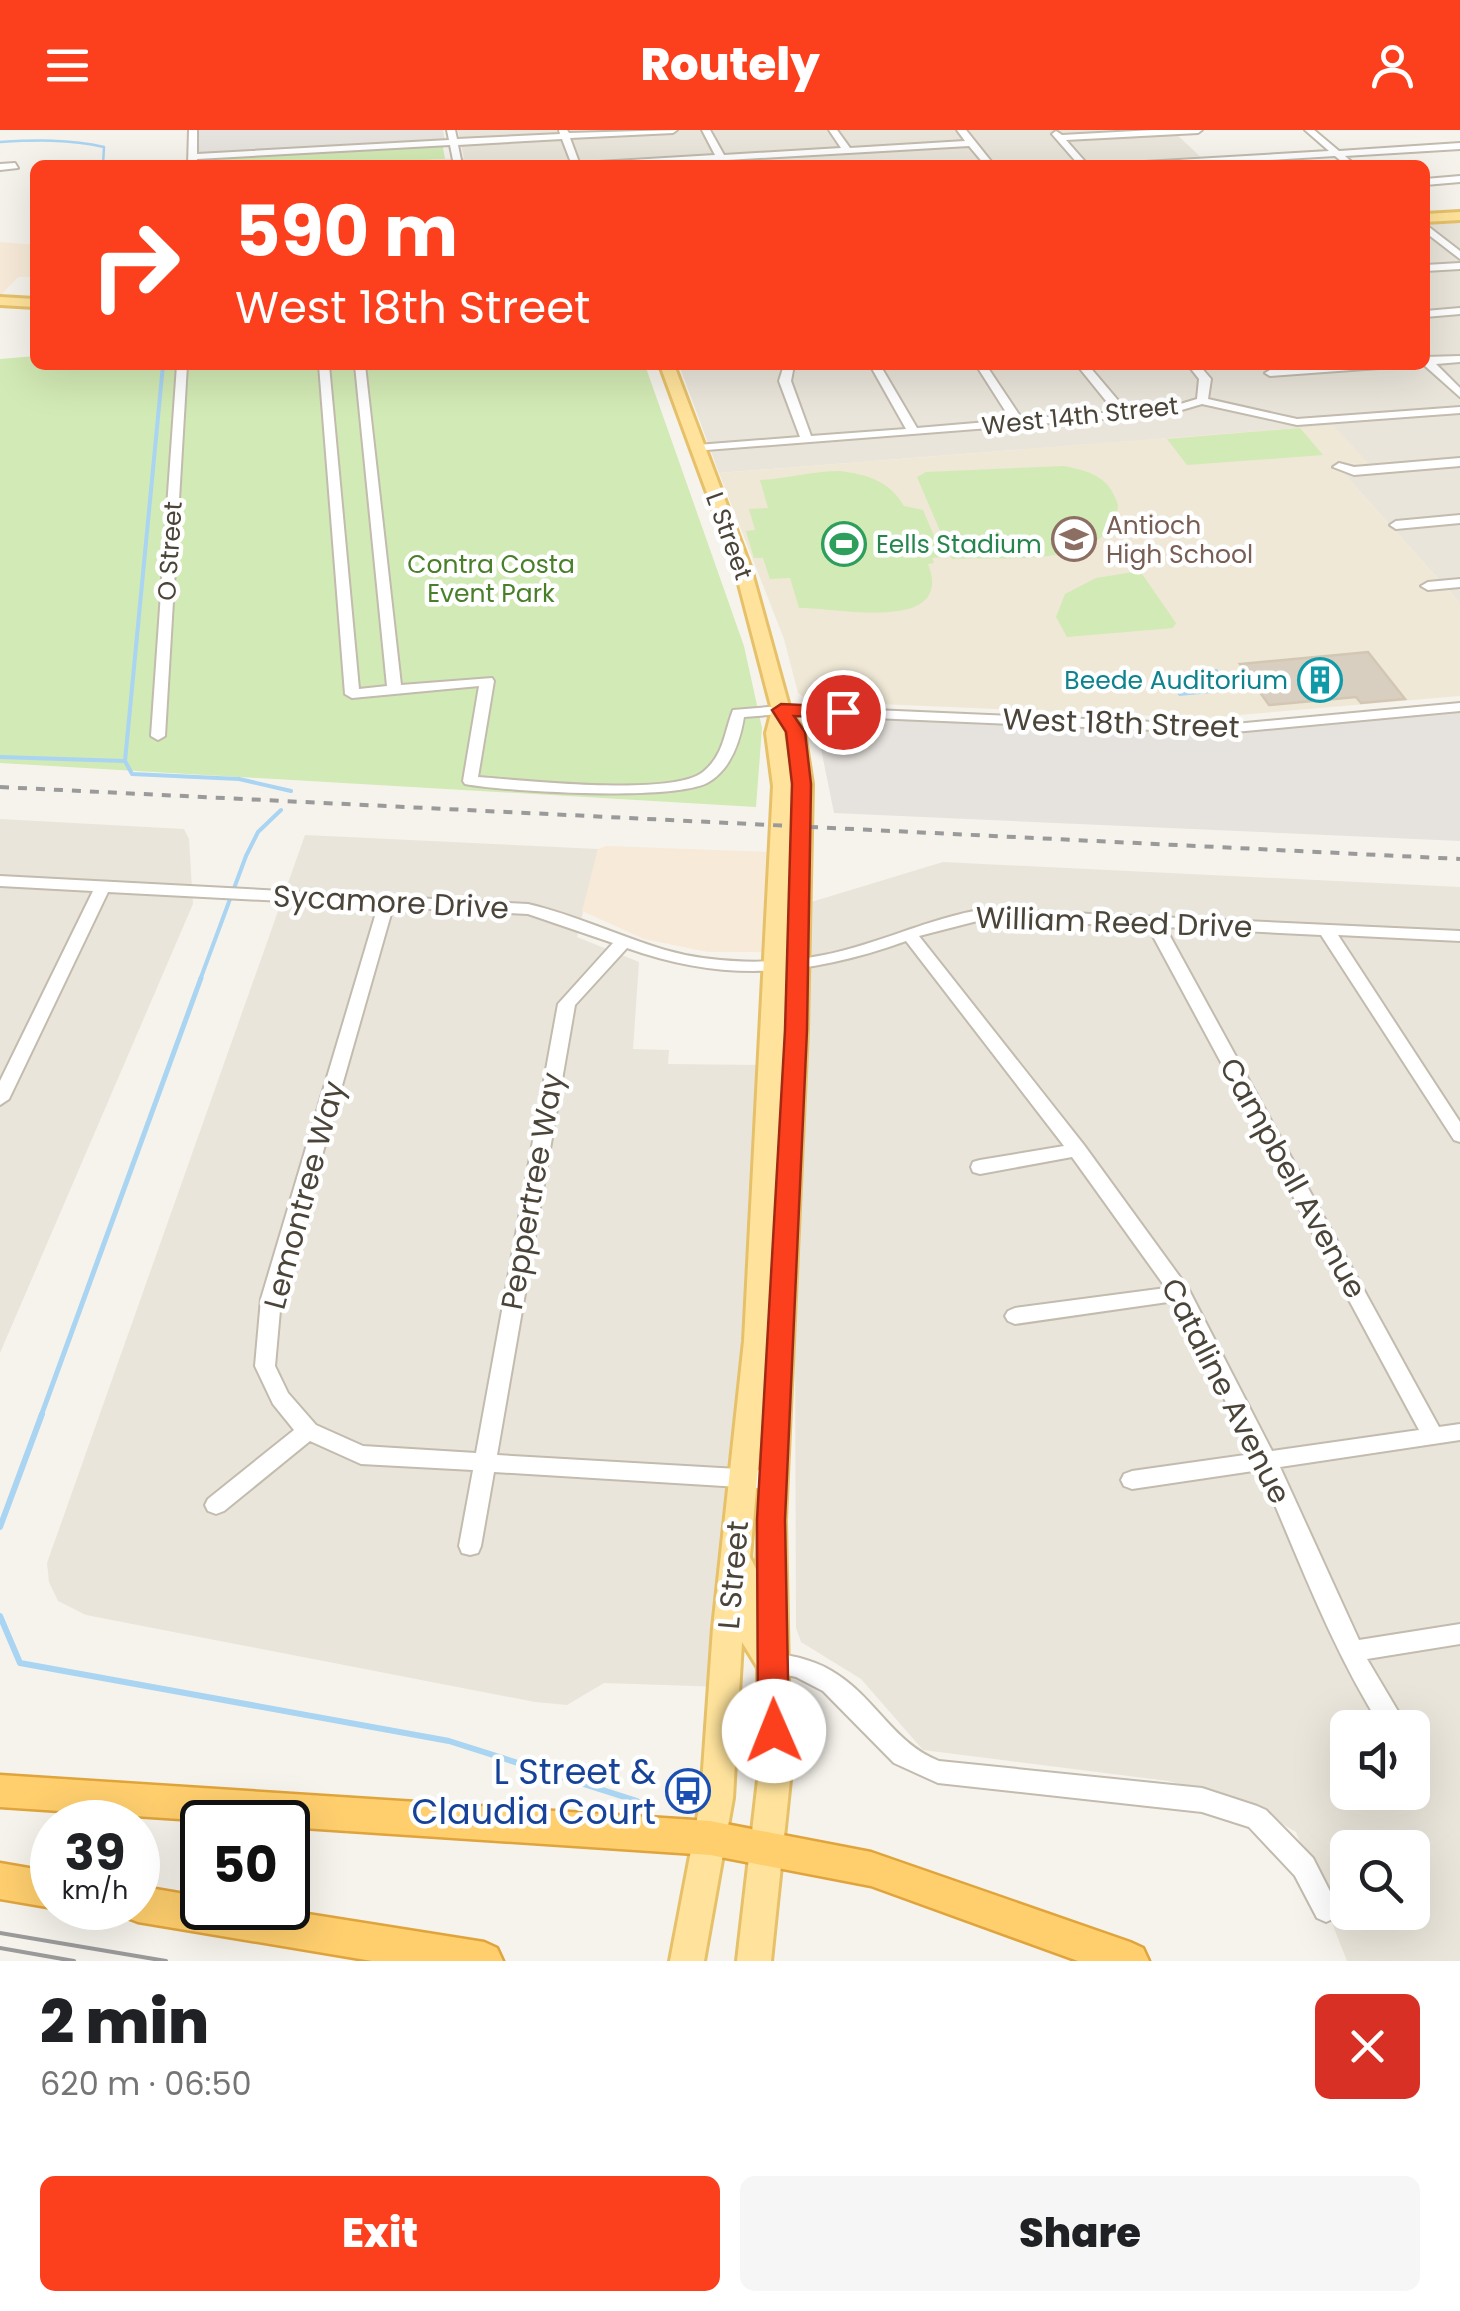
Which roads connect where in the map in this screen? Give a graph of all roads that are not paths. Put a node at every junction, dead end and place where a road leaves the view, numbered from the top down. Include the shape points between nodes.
1 (193, 130) edge
2 (451, 130) edge
3 (673, 130) edge
4 (706, 130) edge
5 (833, 130) edge
6 (961, 130) edge
7 (1182, 130) edge
8 (1198, 130) edge
9 (1309, 130) edge
10 (564, 133) edge
11 (579, 133) edge
12 (1056, 134) edge
13 (1448, 138) dead end
14 (454, 142) junction
15 (971, 143) junction
16 (1460, 146) edge
17 (585, 147) dead end
18 (847, 150) junction
19 (1337, 153) junction
20 (1208, 156) edge
21 (192, 160) edge
22 (200, 160) edge
23 (457, 160) edge
24 (574, 160) edge
25 (722, 160) edge
26 (734, 160) edge
27 (986, 160) edge
28 (1079, 160) edge
29 (1180, 160) edge
30 (1345, 160) edge
31 (15, 166) dead end
32 (0, 167) edge
33 (1460, 179) edge
34 (1430, 182) edge
35 (1460, 216) edge
36 (1430, 218) edge
37 (1430, 231) edge
38 (1460, 256) edge
39 (1460, 266) edge
40 (1430, 268) edge
41 (0, 301) edge
42 (30, 306) edge
43 (30, 307) edge
44 (0, 310) edge
45 (1460, 312) edge
46 (1430, 314) edge
47 (1460, 359) edge
48 (1430, 361) edge
49 (1430, 365) edge
50 (182, 370) edge
51 (324, 370) edge
52 (361, 370) edge
53 (669, 370) edge
54 (786, 370) edge
55 (878, 370) edge
56 (984, 370) edge
57 (1086, 370) edge
58 (1197, 370) edge
59 (1311, 370) edge
60 (1270, 373) dead end
61 (1460, 394) edge
62 (1202, 401) junction
63 (1460, 410) edge
64 (1124, 415) junction
65 (1018, 422) junction
66 (914, 432) junction
67 (807, 440) junction
68 (697, 449) junction
69 (1460, 462) edge
70 (1338, 467) dead end
71 (1460, 520) edge
72 (1396, 525) dead end
73 (1460, 583) edge
74 (1428, 586) dead end
75 (394, 688) junction
76 (1460, 707) edge
77 (781, 710) junction
78 (158, 736) dead end
79 (0, 881) edge
80 (103, 886) junction
81 (386, 901) junction
82 (1153, 920) junction
83 (1326, 930) junction
84 (909, 934) junction
85 (1460, 936) edge
86 (624, 941) junction
87 (785, 963) junction
88 (0, 1099) edge
89 (1460, 1136) edge
90 (1077, 1150) junction
91 (980, 1167) dead end
92 (1181, 1294) junction
93 (1015, 1316) dead end
94 (308, 1431) junction
95 (1460, 1432) edge
96 (1433, 1436) junction
97 (483, 1462) junction
98 (1267, 1462) junction
99 (758, 1480) junction
100 (1132, 1480) dead end
101 (216, 1505) dead end
102 (470, 1546) dead end
103 (735, 1557) junction
104 (1460, 1634) edge
105 (1351, 1651) junction
106 (772, 1663) junction
107 (1385, 1710) edge
108 (0, 1791) edge
109 (710, 1838) junction
110 (767, 1848) junction
111 (0, 1881) edge
112 (30, 1886) edge
113 (160, 1908) edge
114 (1326, 1909) dead end
115 (484, 1961) edge
116 (688, 1961) edge
117 (754, 1961) edge
118 (1130, 1961) edge

1 - 21 street
2 - 14 street
3 - 11 street
4 - 25 street
5 - 18 street
6 - 15 street
7 - 8 street
7 - 12 street
7 - 20 street
9 - 19 street
10 - 11 street
10 - 14 street
10 - 24 street
11 - 17 street
12 - 28 street
13 - 16 street
14 - 22 street via 326,144
14 - 23 street
15 - 18 street
15 - 27 street
16 - 19 street
18 - 26 street
19 - 20 street
19 - 30 street
20 - 29 street
31 - 32 street
33 - 34 street
35 - 36 main road
37 - 38 street
39 - 40 street
41 - 42 main road
43 - 44 main road
45 - 46 street
47 - 48 street
49 - 61 street
50 - 78 street, O Street
51 - 75 street via 352,694
52 - 75 street
53 - 68 main road, L Street
54 - 67 street
55 - 66 street
56 - 65 street
57 - 64 street
58 - 62 street via 1205,379
59 - 60 street
62 - 63 street, West 14th Street via 1298,422
62 - 64 street, West 14th Street
64 - 65 street, West 14th Street
65 - 66 street, West 14th Street
66 - 67 street, West 14th Street
67 - 68 street, West 14th Street
68 - 77 main road, L Street via 743,568
69 - 70 street
71 - 72 street
73 - 74 street
75 - 77 street, West 18th Street via 487,681 470,781 626,789 700,782 732,750 738,714
76 - 77 street, West 18th Street via 1224,729
77 - 87 main road, L Street via 774,733 783,786
79 - 80 street, Sycamore Drive
80 - 81 street, Sycamore Drive
80 - 88 street
81 - 86 street, Sycamore Drive via 528,910
81 - 94 street, Lemontree Way via 271,1300 264,1366
82 - 83 street, William Reed Drive
82 - 84 street, William Reed Drive via 985,914
82 - 96 street, Campbell Avenue
83 - 85 street, William Reed Drive
83 - 89 street
84 - 87 street, William Reed Drive via 821,961
84 - 90 street, Cataline Avenue
86 - 87 street, Sycamore Drive via 678,957
86 - 97 street, Peppertree Way via 566,1004
87 - 99 main road, L Street via 760,1302
90 - 91 street
90 - 92 street, Cataline Avenue
92 - 93 street
92 - 98 street, Cataline Avenue
94 - 97 street, Lemontree Way via 361,1455
94 - 101 street
95 - 96 street
96 - 98 street
97 - 99 street, Lemontree Way
97 - 102 street, Peppertree Way
98 - 100 street
98 - 105 street, Cataline Avenue
99 - 103 main road, L Street
99 - 106 main road, L Street
103 - 106 main road via 748,1584 750,1628
103 - 109 main road, L Street
104 - 105 street
105 - 107 street, Cataline Avenue
106 - 110 main road, L Street via 774,1780
106 - 114 street via 800,1665 840,1686 905,1758 938,1772 1202,1800 1258,1818 1304,1867
108 - 109 highway
109 - 110 highway
109 - 116 main road, L Street
110 - 117 main road, L Street
110 - 118 highway via 872,1869
111 - 112 highway
113 - 115 highway

